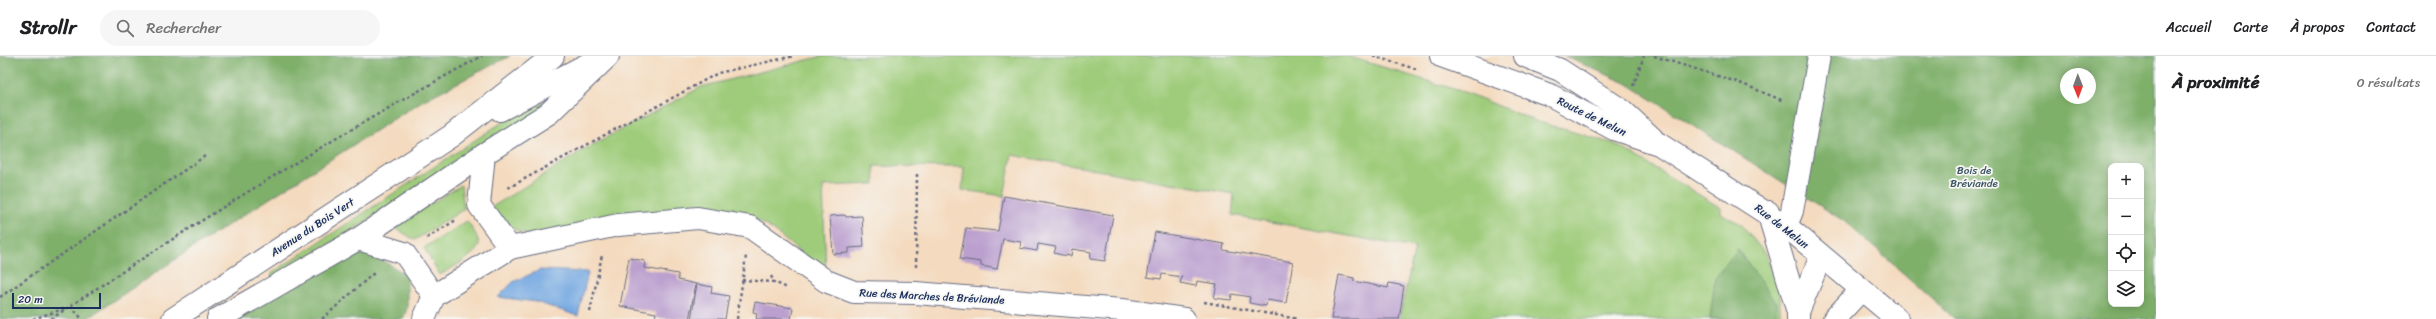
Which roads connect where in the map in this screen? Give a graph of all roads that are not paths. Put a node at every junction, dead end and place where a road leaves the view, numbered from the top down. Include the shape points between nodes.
1 (553, 56) edge
2 (604, 56) edge
3 (608, 56) edge
4 (1441, 56) edge
5 (1525, 56) edge
6 (1819, 56) edge
7 (451, 136) junction
8 (1659, 144) junction
9 (484, 154) junction
10 (1768, 212) junction
11 (1786, 226) junction
12 (358, 239) junction
13 (510, 248) junction
14 (1821, 256) junction
15 (1861, 290) junction
16 (434, 296) junction
17 (1798, 316) edge
18 (173, 319) edge
19 (218, 319) edge
20 (424, 319) edge
21 (1184, 319) edge
22 (1834, 319) edge
23 (1897, 319) edge

1 - 7 street, Avenue du Bois Vert
2 - 7 street, Avenue du Bois Vert
3 - 9 street via 549,113
4 - 8 street, Route de Melun via 1550,95 1614,129
5 - 8 street, Route de Melun via 1560,70 1623,111
6 - 11 street via 1792,211
7 - 18 street, Avenue du Bois Vert
8 - 10 street, Rue de Melun
9 - 12 street
9 - 13 street via 479,205
10 - 11 street, Rue de Melun
10 - 17 street
11 - 14 street, Rue de Melun
12 - 16 street via 404,253
12 - 19 street
13 - 16 street, Rue des Marches de Bréviande
13 - 21 street, Rue des Marches de Bréviande via 618,225 698,218 750,227 826,281 854,292 916,293 1122,310
14 - 15 street, Rue de Melun
14 - 17 street
15 - 22 street
15 - 23 street, Rue de Melun
16 - 20 street

